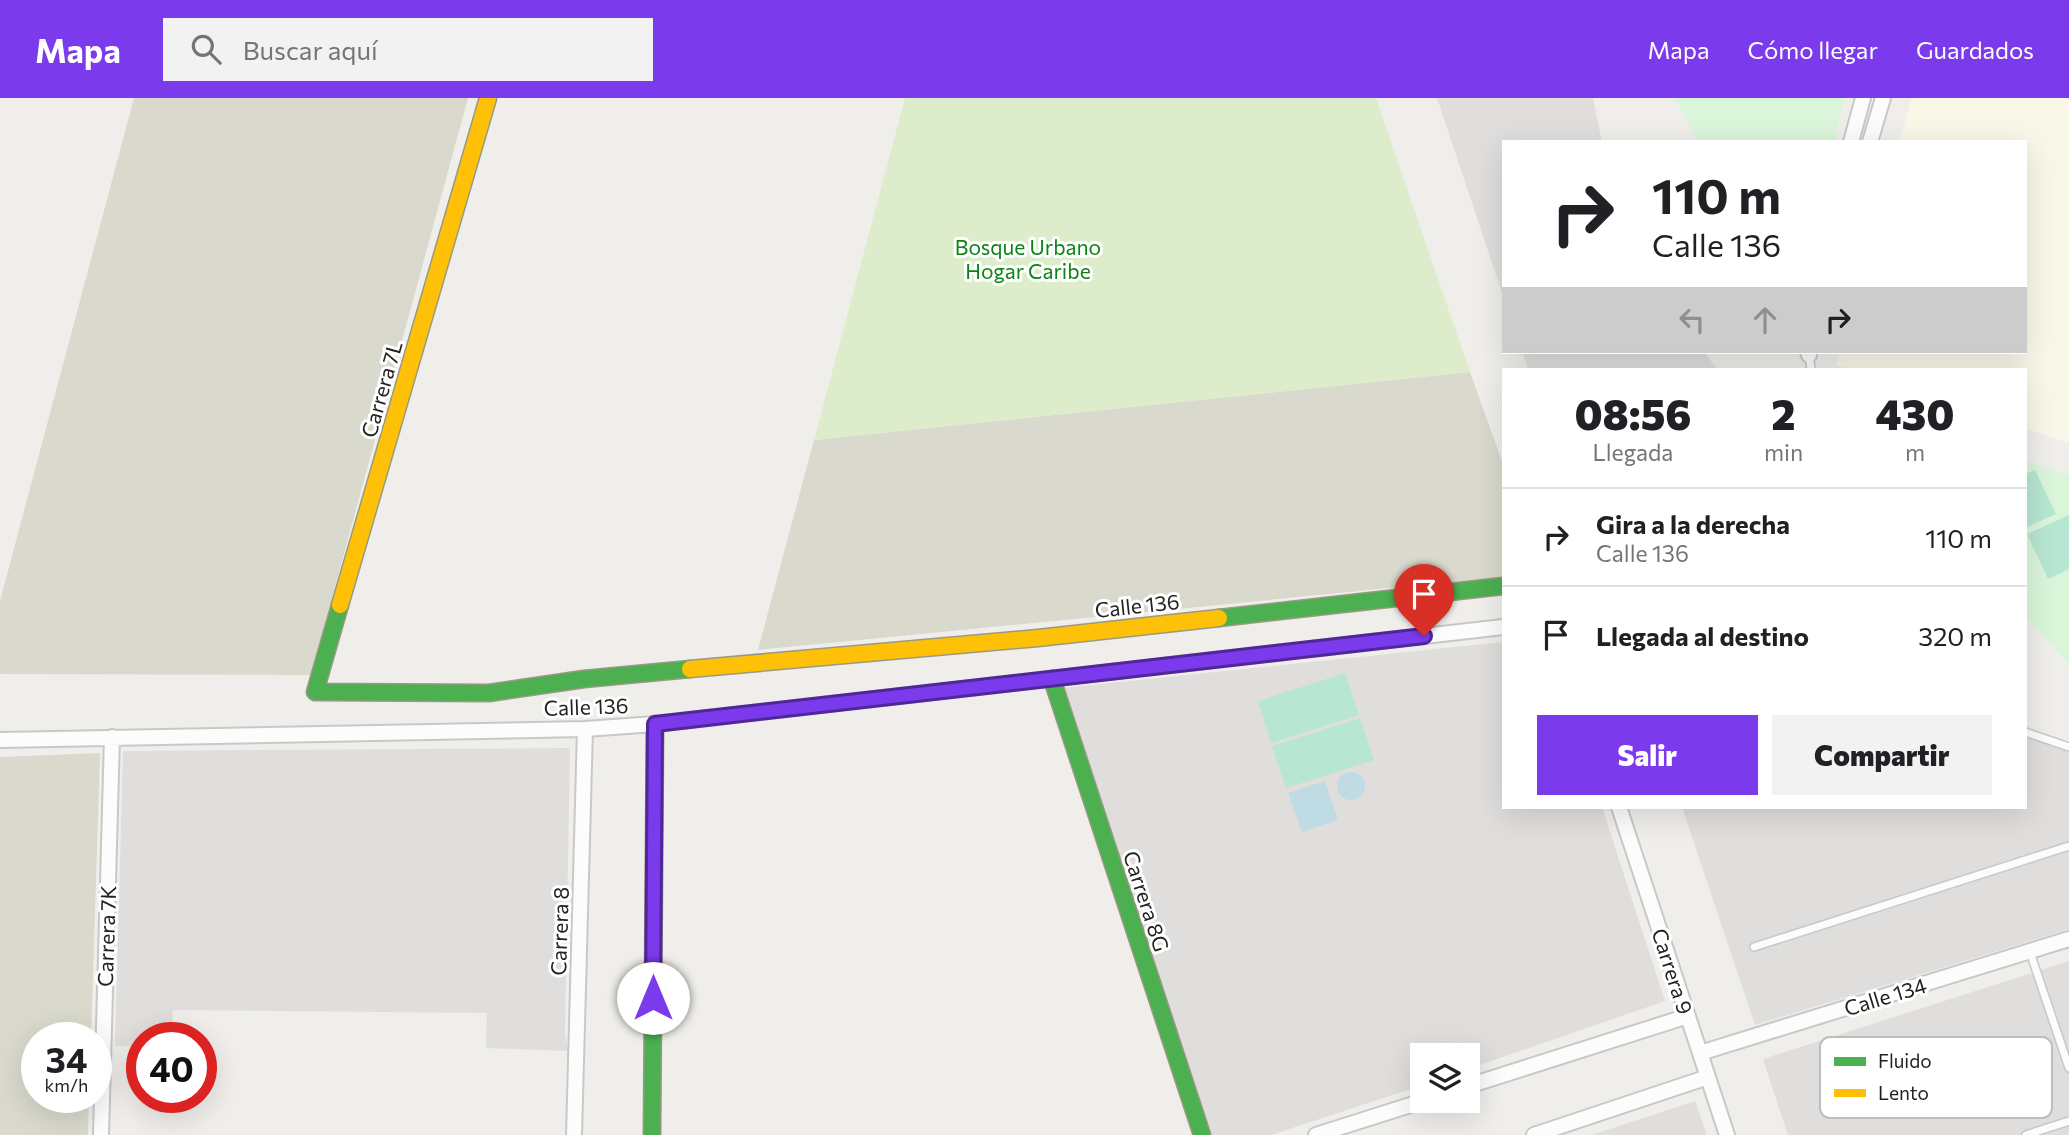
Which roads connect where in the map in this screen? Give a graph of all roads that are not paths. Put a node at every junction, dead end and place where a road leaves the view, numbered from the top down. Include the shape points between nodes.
1 (488, 98) edge
2 (1863, 98) edge
3 (1883, 98) edge
4 (1852, 140) edge
5 (1871, 140) edge
6 (1502, 586) edge
7 (1502, 627) edge
8 (1052, 679) junction
9 (315, 692) joint
10 (655, 724) junction
11 (585, 729) junction
12 (2027, 733) edge
13 (112, 737) junction
14 (0, 740) edge
15 (2069, 747) edge
16 (1620, 809) edge
17 (2069, 846) edge
18 (2069, 939) edge
19 (1754, 947) dead end
20 (2030, 952) junction
21 (1688, 1016) junction
22 (1700, 1053) junction
23 (2069, 1068) edge
24 (1708, 1077) junction
25 (1480, 1082) edge
26 (1410, 1105) edge
27 (2069, 1121) edge
28 (101, 1135) edge
29 (574, 1135) edge
30 (652, 1135) edge
31 (1202, 1135) edge
32 (1316, 1135) edge
33 (1534, 1135) edge
34 (1727, 1135) edge
35 (2026, 1135) edge

1 - 9 street, Carrera 7L
2 - 4 street
3 - 5 street
6 - 9 street, Calle 136 via 1038,638 584,679 489,693
7 - 8 street, Calle 136
8 - 10 street, Calle 136
8 - 31 street, Carrera 8G
10 - 11 street, Calle 136
10 - 30 street
11 - 13 street, Calle 136
11 - 29 street, Carrera 8
12 - 15 lane
13 - 14 street, Calle 136
13 - 28 street, Carrera 7K
16 - 21 street, Carrera 9
17 - 19 lane
18 - 20 street, Calle 134
20 - 22 street, Calle 134
20 - 23 lane
21 - 22 street, Carrera 9
21 - 25 street
22 - 24 street, Carrera 9
24 - 33 street
24 - 34 street, Carrera 9
26 - 32 street
27 - 35 lane

